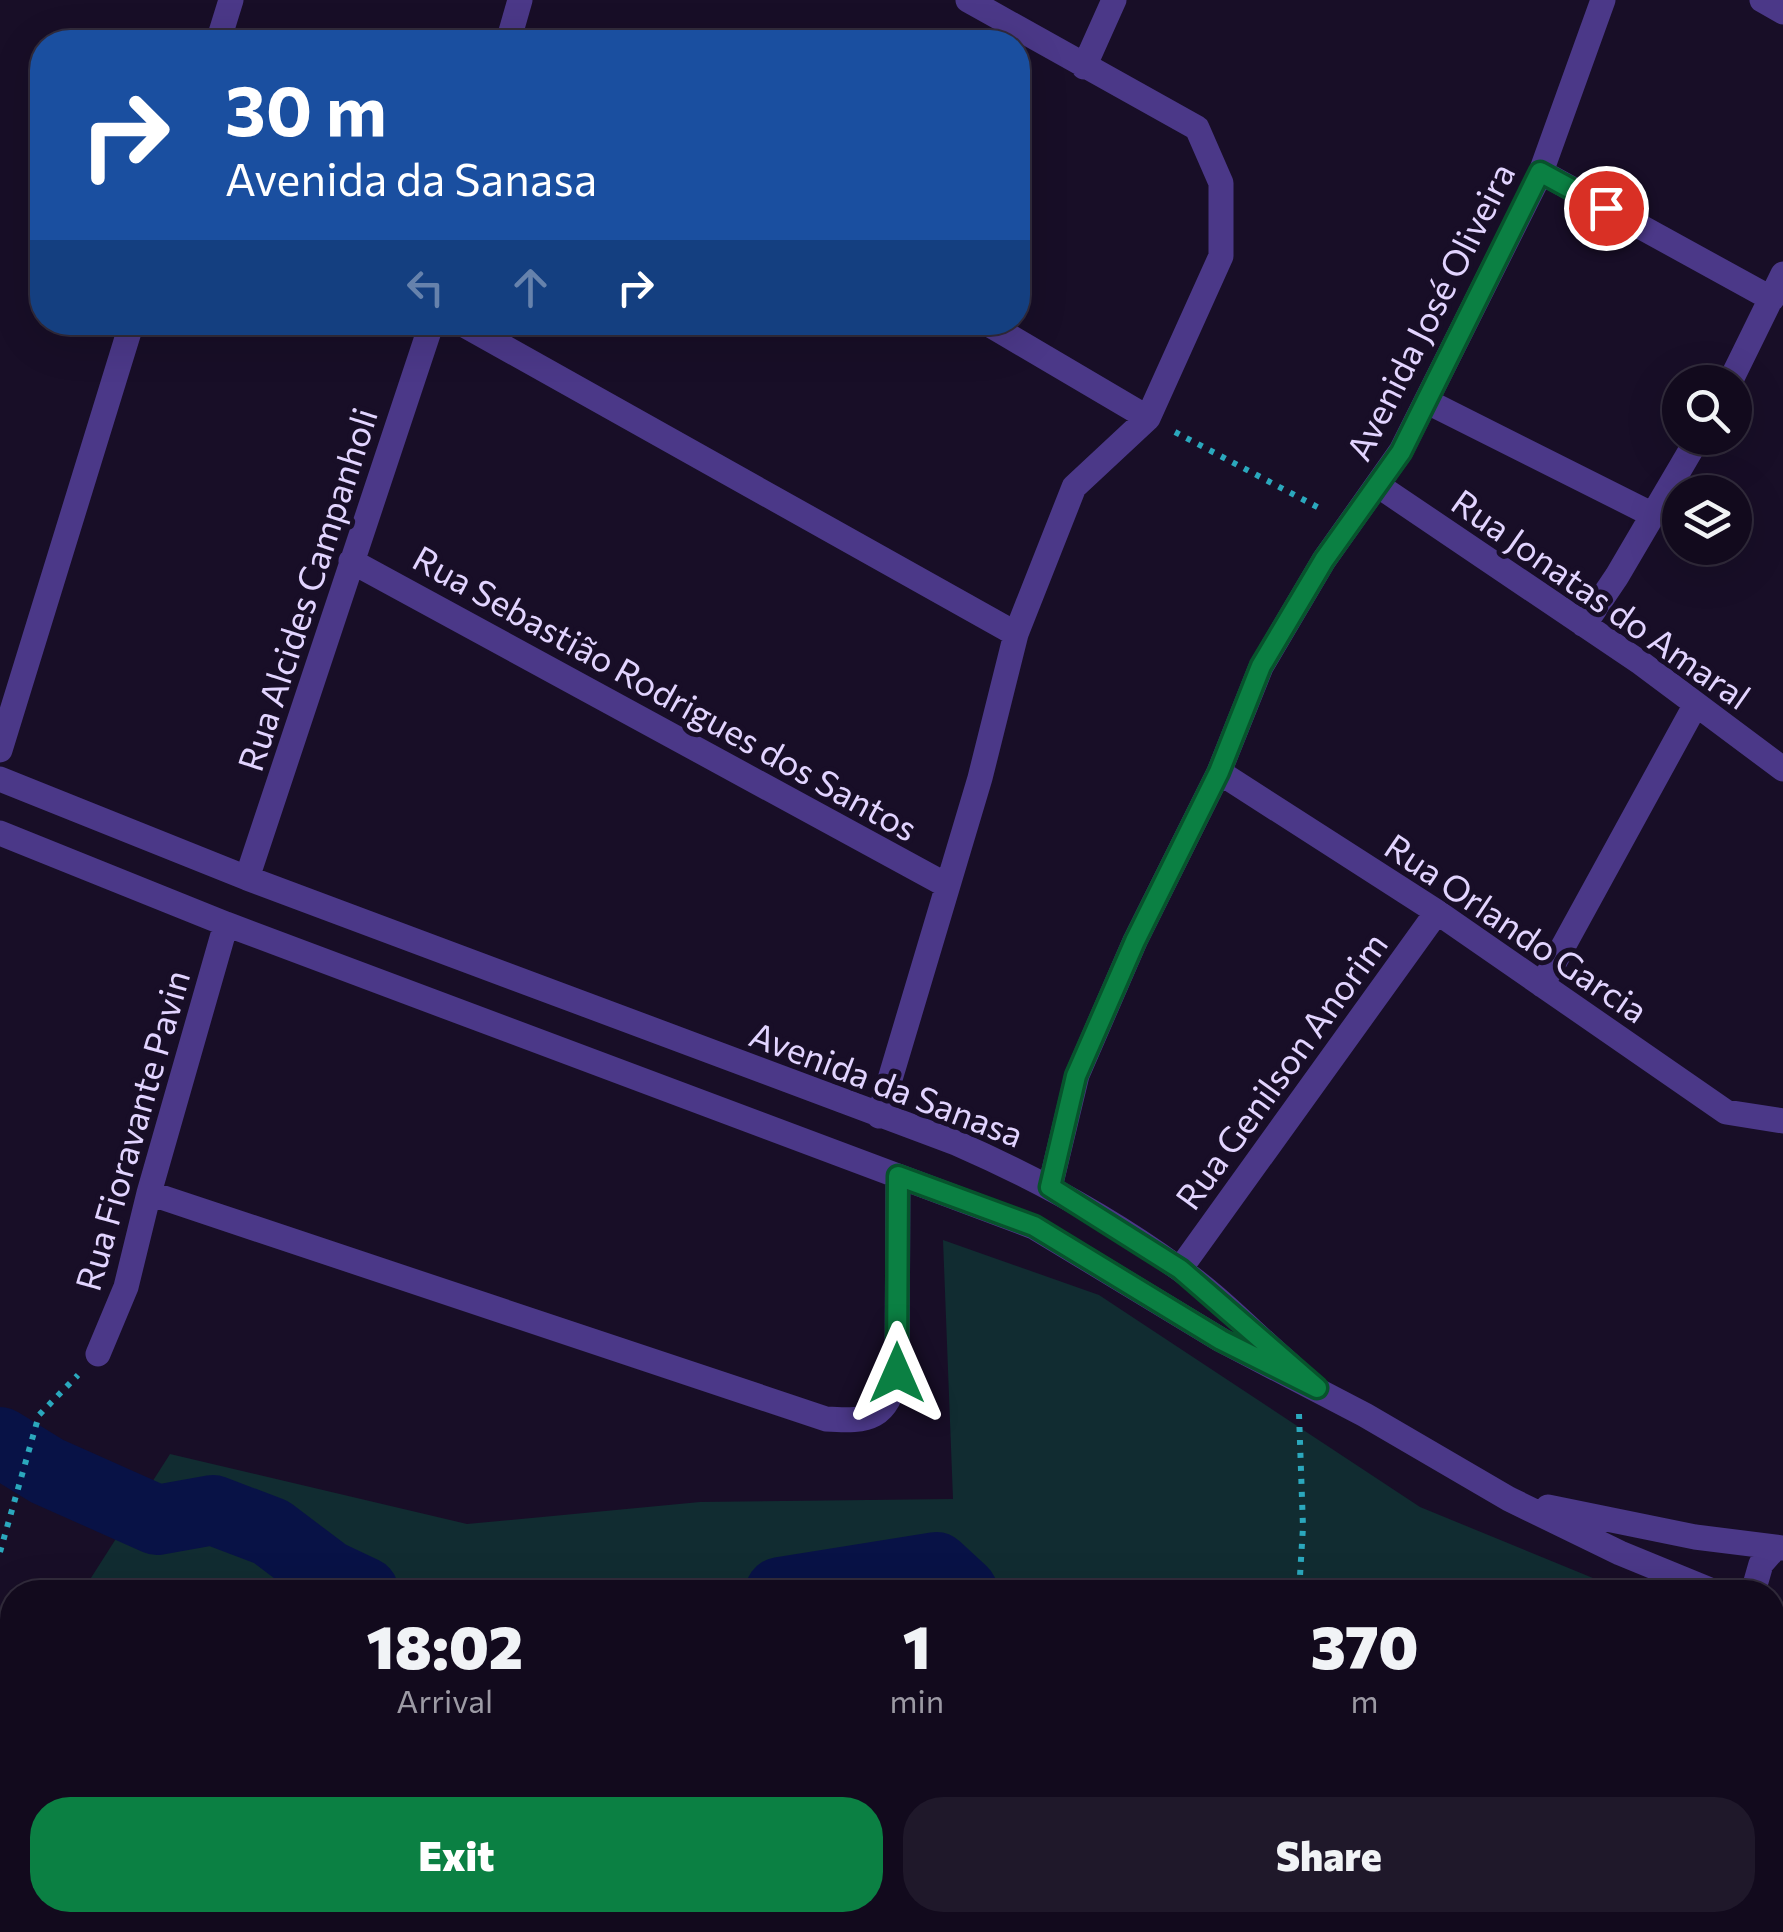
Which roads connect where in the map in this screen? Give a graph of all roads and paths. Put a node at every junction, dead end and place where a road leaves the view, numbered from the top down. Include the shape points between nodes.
1 (231, 0) edge
2 (520, 0) edge
3 (968, 0) edge
4 (1114, 0) edge
5 (1603, 0) edge
6 (1762, 0) edge
7 (1783, 12) edge
8 (222, 30) edge
9 (511, 30) edge
10 (1020, 30) edge
11 (1030, 36) edge
12 (1084, 67) junction
13 (1540, 172) junction
14 (1783, 274) edge
15 (1772, 299) junction
16 (128, 335) edge
17 (428, 335) edge
18 (482, 335) edge
19 (1007, 335) edge
20 (1739, 365) edge
21 (1426, 401) junction
22 (1148, 418) junction
23 (1211, 451) dead end
24 (1688, 455) edge
25 (1379, 486) junction
26 (1296, 495) dead end
27 (1653, 515) junction
28 (352, 561) junction
29 (1584, 626) junction
30 (1016, 634) junction
31 (1696, 704) junction
32 (0, 750) edge
33 (1783, 768) edge
34 (1219, 772) junction
35 (0, 778) edge
36 (0, 834) edge
37 (246, 878) junction
38 (946, 885) junction
39 (1437, 912) junction
40 (226, 924) junction
41 (1542, 985) junction
42 (879, 1116) junction
43 (1783, 1121) edge
44 (898, 1176) junction
45 (1050, 1187) junction
46 (149, 1192) junction
47 (1180, 1269) junction
48 (98, 1354) joint
49 (1317, 1388) junction
50 (1509, 1499) junction
51 (1780, 1547) edge
52 (0, 1552) edge
53 (1300, 1580) edge
54 (1685, 1580) edge
55 (1756, 1580) edge

1 - 8 street
2 - 9 street
3 - 10 street
4 - 12 street
5 - 13 street, Avenida José Oliveira
6 - 7 street
11 - 12 street
12 - 22 street via 1197,128 1221,183 1221,256
13 - 15 street
13 - 21 street, Avenida José Oliveira
14 - 15 street
15 - 20 street
16 - 32 street
17 - 28 street, Rua Alcides Campanholi
18 - 30 street
19 - 22 street
21 - 25 street, Avenida José Oliveira
21 - 27 street
22 - 30 street via 1074,486
23 - 26 path
24 - 27 street
25 - 29 street, Rua Jonatas do Amaral
25 - 34 street, Avenida José Oliveira via 1324,560 1261,666
27 - 29 street
28 - 37 street, Rua Alcides Campanholi
28 - 38 street, Rua Sebastião Rodrigues dos Santos
29 - 31 street, Rua Jonatas do Amaral
30 - 38 street
31 - 33 street, Rua Jonatas do Amaral
31 - 41 street
34 - 39 street, Rua Orlando Garcia
34 - 45 street, Avenida José Oliveira via 1076,1076
35 - 37 street, Avenida da Sanasa
36 - 40 street
37 - 42 street, Avenida da Sanasa
38 - 42 street
39 - 41 street, Rua Orlando Garcia
39 - 47 street, Rua Genilson Anorim
40 - 44 street
40 - 46 street, Rua Fioravante Pavin
41 - 43 street, Rua Orlando Garcia via 1726,1112
42 - 45 street, Avenida da Sanasa
44 - 46 street via 897,1373 892,1397 861,1421 826,1419
44 - 49 street via 1034,1226 1221,1340
45 - 47 street, Avenida da Sanasa
46 - 48 street, Rua Fioravante Pavin via 126,1287
47 - 49 street, Avenida da Sanasa
48 - 52 path via 39,1415
49 - 50 street
49 - 53 path via 1299,1412
50 - 51 street
50 - 54 street
51 - 55 street via 1761,1564

